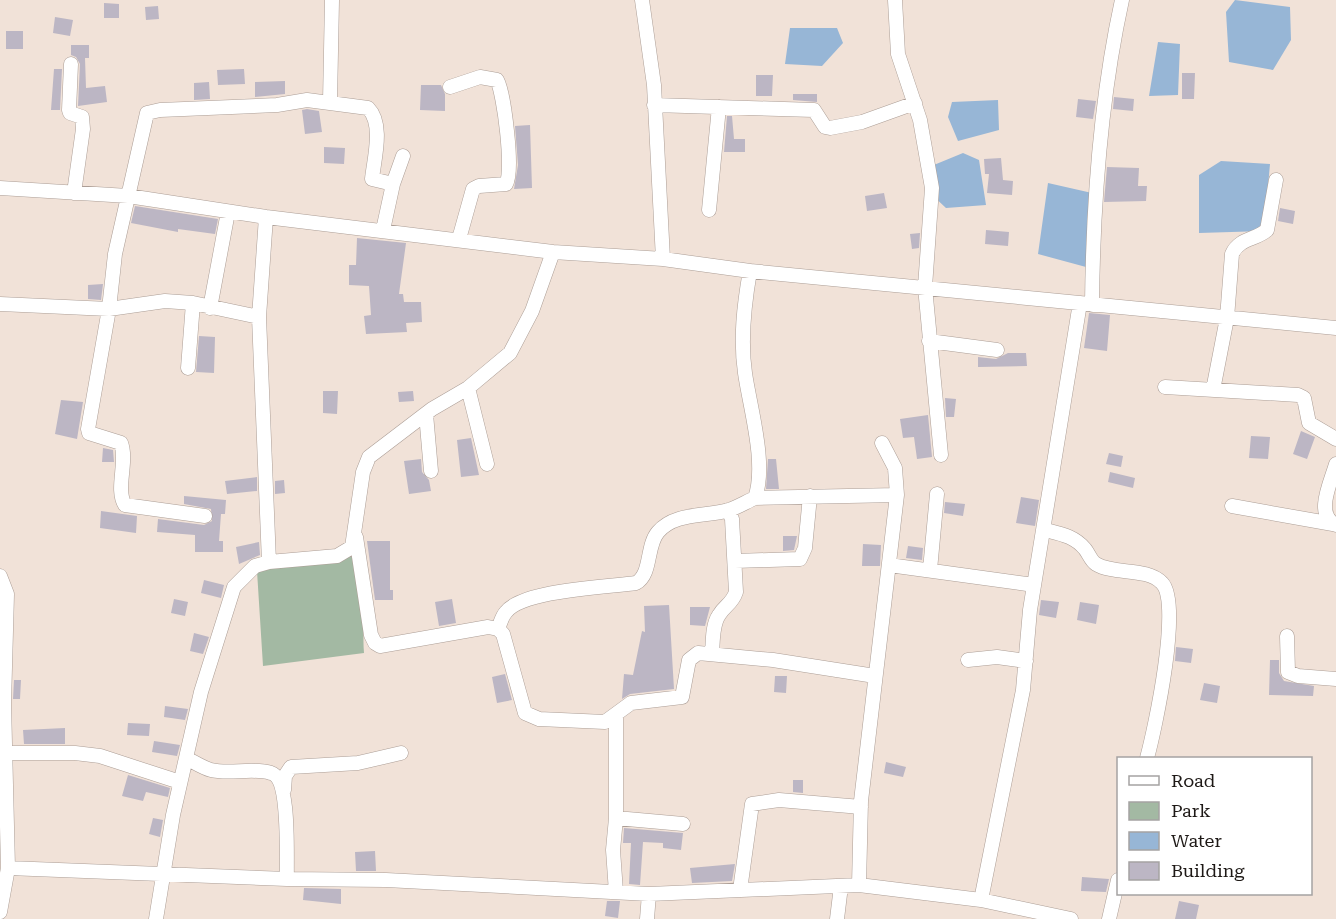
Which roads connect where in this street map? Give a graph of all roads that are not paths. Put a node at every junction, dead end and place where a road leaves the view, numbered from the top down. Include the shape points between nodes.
1 (332, 0) edge
2 (642, 0) edge
3 (895, 0) edge
4 (1122, 0) edge
5 (71, 64) dead end
6 (450, 87) dead end
7 (330, 102) junction
8 (915, 103) junction
9 (654, 105) junction
10 (718, 107) junction
11 (403, 156) dead end
12 (1276, 180) dead end
13 (393, 184) junction
14 (0, 188) edge
15 (74, 193) junction
16 (128, 196) junction
17 (709, 210) dead end
18 (228, 212) junction
19 (266, 217) junction
20 (383, 230) junction
21 (459, 239) junction
22 (554, 252) junction
23 (663, 259) junction
24 (750, 271) junction
25 (925, 288) junction
26 (193, 303) junction
27 (0, 304) edge
28 (1086, 304) junction
29 (210, 308) junction
30 (109, 309) junction
31 (259, 317) junction
32 (1227, 318) junction
33 (1336, 328) edge
34 (929, 341) junction
35 (997, 350) dead end
36 (188, 368) dead end
37 (1165, 387) dead end
38 (468, 388) junction
39 (1212, 390) junction
40 (426, 414) junction
41 (1336, 439) edge
42 (882, 443) dead end
43 (941, 455) dead end
44 (487, 464) dead end
45 (1336, 464) edge
46 (431, 471) dead end
47 (897, 495) junction
48 (938, 495) dead end
49 (810, 496) junction
50 (754, 498) junction
51 (1232, 506) dead end
52 (728, 510) junction
53 (206, 516) dead end
54 (1334, 524) edge
55 (1045, 530) junction
56 (356, 536) junction
57 (735, 561) junction
58 (269, 562) junction
59 (890, 564) junction
60 (930, 570) junction
61 (0, 576) edge
62 (1034, 585) junction
63 (3, 594) edge
64 (498, 629) junction
65 (1287, 636) dead end
66 (712, 654) junction
67 (968, 660) dead end
68 (1026, 661) junction
69 (875, 676) junction
70 (1336, 679) edge
71 (616, 716) junction
72 (7, 753) junction
73 (402, 753) dead end
74 (1148, 757) edge
75 (186, 758) junction
76 (180, 782) junction
77 (284, 792) junction
78 (861, 807) junction
79 (616, 818) junction
80 (683, 824) dead end
81 (8, 868) junction
82 (163, 874) junction
83 (286, 879) junction
84 (859, 885) junction
85 (841, 886) junction
86 (1117, 888) edge
87 (740, 890) junction
88 (616, 892) junction
89 (649, 894) junction
90 (981, 900) junction
91 (0, 912) edge
92 (1044, 916) edge
93 (156, 919) edge
94 (647, 919) edge
95 (837, 919) edge
96 (1071, 919) edge
97 (1109, 919) edge

1 - 7 street
2 - 9 street
3 - 8 street via 898,54
4 - 28 street via 1101,117
5 - 15 street via 69,110 82,117 83,129
6 - 21 street via 480,77 497,80 510,166 506,184 479,186 470,193
7 - 13 street via 368,108 372,113 376,128 372,179
7 - 16 street via 307,100 147,113
8 - 10 street via 862,122 830,128 825,127 814,110
8 - 25 street via 932,188
9 - 10 street
9 - 23 street
10 - 17 street
11 - 13 street
12 - 32 street via 1267,230 1243,241 1232,254
13 - 20 street
14 - 15 street
15 - 16 street
16 - 18 street
16 - 30 street via 115,254
18 - 19 street
18 - 29 street
19 - 20 street
19 - 31 street
20 - 21 street
21 - 22 street
22 - 23 street
22 - 38 street via 517,343 493,370
23 - 24 street
24 - 25 street
24 - 50 street via 743,313 745,371 759,479
25 - 28 street
25 - 34 street
26 - 29 street
26 - 30 street via 165,301
26 - 36 street
27 - 30 street
28 - 32 street
28 - 55 street
29 - 31 street
30 - 53 street via 89,433 121,443 125,505
31 - 58 street
32 - 33 street
32 - 39 street
34 - 35 street
34 - 43 street
37 - 39 street
38 - 40 street
38 - 44 street
39 - 41 street via 1298,395 1304,398 1309,423
40 - 46 street
40 - 56 street via 369,457 363,472
42 - 47 street via 895,468
45 - 54 street via 1324,506
47 - 49 street
47 - 59 street
48 - 60 street
49 - 50 street
49 - 57 street via 805,548 800,559
50 - 52 street
51 - 54 street
52 - 57 street
52 - 64 street via 692,515 665,526 657,533 645,573 636,583 559,592 525,601 505,612
55 - 62 street
55 - 74 street via 1077,540 1094,563 1149,576 1161,581 1167,590 1170,616
56 - 58 street via 352,547 337,556
56 - 64 street via 375,643 380,646 488,627
57 - 66 street via 736,592 733,602 717,619
58 - 75 street via 255,567 234,587 201,693
59 - 60 street
59 - 69 street
60 - 62 street
61 - 63 street
62 - 68 street
63 - 72 street
64 - 71 street via 503,634 525,713 539,719 595,722
65 - 70 street via 1287,669 1291,675
66 - 69 street
66 - 71 street via 691,656 682,697 631,703
67 - 68 street via 997,657
68 - 90 street
69 - 78 street
71 - 79 street
72 - 76 street via 100,756
72 - 81 street
73 - 77 street via 358,763 291,767 285,776
75 - 76 street
75 - 77 street via 211,770 273,773 279,777
76 - 82 street
77 - 83 street
78 - 84 street
78 - 87 street via 779,800 752,804
79 - 80 street
79 - 88 street
81 - 82 street
81 - 91 street
82 - 83 street
82 - 93 street
83 - 88 street
84 - 85 street
84 - 90 street
85 - 87 street
85 - 95 street
86 - 97 street
87 - 89 street
88 - 89 street
89 - 94 street
90 - 92 street
92 - 96 street

